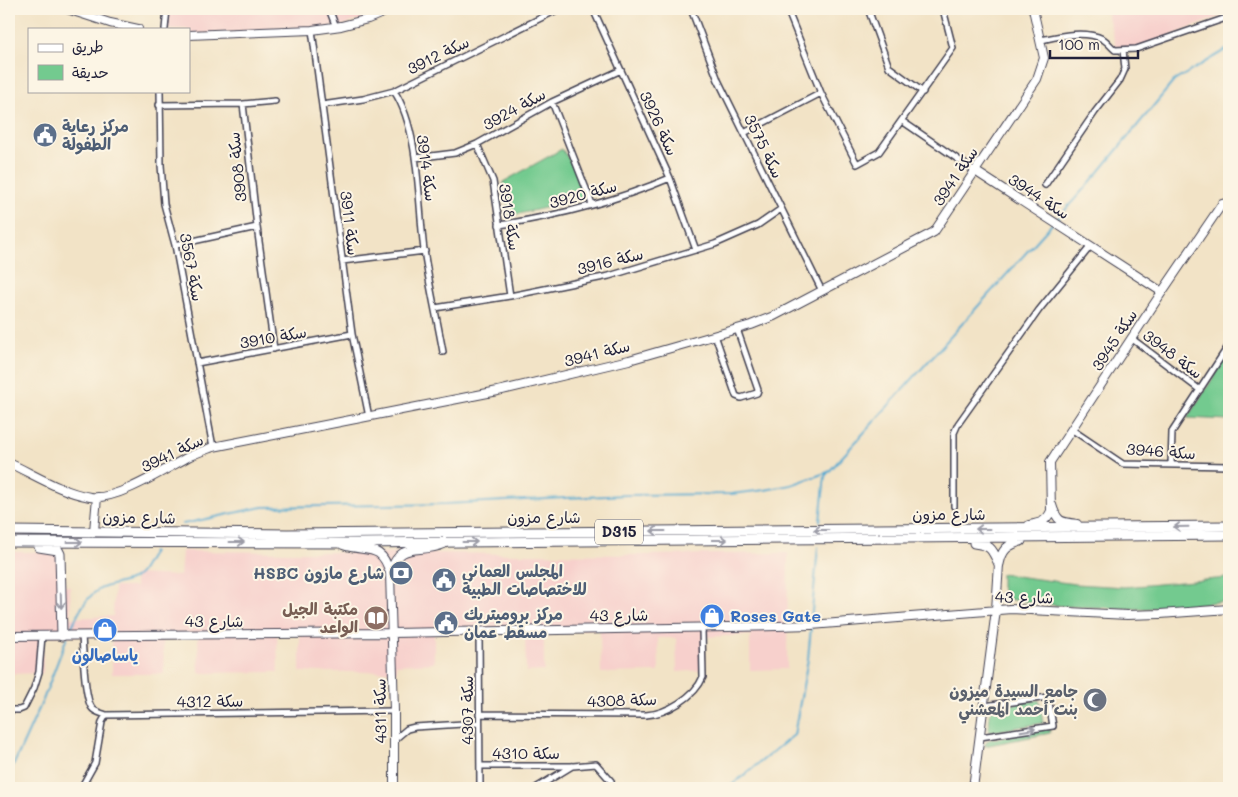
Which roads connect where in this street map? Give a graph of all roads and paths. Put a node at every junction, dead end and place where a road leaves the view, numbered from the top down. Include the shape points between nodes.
1 (67, 9) edge
2 (167, 9) edge
3 (329, 9) edge
4 (392, 9) edge
5 (560, 9) edge
6 (593, 9) edge
7 (692, 9) edge
8 (787, 9) edge
9 (868, 9) edge
10 (943, 9) edge
11 (1033, 9) edge
12 (1229, 17) edge
13 (336, 27) junction
14 (133, 28) edge
15 (164, 28) edge
16 (312, 30) junction
17 (190, 35) edge
18 (1041, 40) junction
19 (1123, 50) junction
20 (621, 70) junction
21 (394, 91) junction
22 (160, 92) edge
23 (923, 92) junction
24 (821, 93) junction
25 (275, 101) dead end
26 (552, 102) junction
27 (243, 104) junction
28 (159, 105) junction
29 (322, 105) junction
30 (902, 121) junction
31 (744, 133) junction
32 (477, 144) junction
33 (415, 158) junction
34 (975, 171) junction
35 (670, 178) junction
36 (1045, 185) dead end
37 (1229, 202) edge
38 (592, 204) junction
39 (781, 208) junction
40 (499, 225) junction
41 (257, 227) junction
42 (175, 245) junction
43 (1090, 247) junction
44 (696, 250) junction
45 (424, 251) junction
46 (342, 261) junction
47 (822, 291) junction
48 (1162, 292) junction
49 (510, 296) junction
50 (435, 308) junction
51 (737, 329) junction
52 (352, 334) junction
53 (715, 335) junction
54 (1131, 338) junction
55 (1229, 345) edge
56 (274, 349) junction
57 (443, 352) dead end
58 (198, 363) junction
59 (1200, 390) junction
60 (370, 417) junction
61 (1071, 429) junction
62 (213, 447) junction
63 (9, 463) edge
64 (1172, 465) junction
65 (1229, 466) edge
66 (97, 498) junction
67 (1052, 505) junction
68 (954, 506) dead end
69 (1229, 526) edge
70 (1109, 528) junction
71 (1007, 529) junction
72 (9, 531) edge
73 (94, 531) junction
74 (1229, 535) edge
75 (1039, 537) junction
76 (921, 538) junction
77 (448, 542) junction
78 (339, 543) junction
79 (9, 544) edge
80 (998, 564) junction
81 (390, 573) junction
82 (1229, 609) edge
83 (996, 610) junction
84 (702, 628) junction
85 (479, 631) junction
86 (392, 633) junction
87 (82, 635) junction
88 (9, 636) edge
89 (42, 636) junction
90 (62, 636) junction
91 (984, 706) junction
92 (9, 710) edge
93 (394, 711) junction
94 (479, 714) junction
95 (106, 715) junction
96 (479, 724) junction
97 (980, 737) junction
98 (394, 740) junction
99 (480, 766) junction
100 (573, 766) junction
101 (611, 781) dead end
102 (81, 788) edge
103 (394, 788) edge
104 (480, 788) edge
105 (536, 788) edge
106 (973, 788) edge

1 - 14 street
2 - 15 street
3 - 13 street
4 - 13 street
5 - 21 street, سكة 3912
6 - 20 street, سكة 3926
7 - 31 street, سكة 3575 via 718,80
8 - 24 street
9 - 23 street via 889,67
10 - 23 street via 953,48
11 - 18 street, سكة 3941
12 - 19 street
13 - 16 street
16 - 17 street
16 - 29 street, سكة 3911
18 - 19 street via 1090,35 1105,40 1115,50
18 - 34 street, سكة 3941 via 1044,58 1038,79
19 - 36 street via 1125,70 1120,80
20 - 26 street, سكة 3924
20 - 35 street, سكة 3926
21 - 29 street, سكة 3912
21 - 33 street, سكة 3914 via 405,111
22 - 28 street, سكة 3567
23 - 30 street
24 - 30 street via 857,164 879,152
24 - 31 street
25 - 27 street
26 - 32 street, سكة 3924
26 - 38 street
27 - 28 street
27 - 41 street, سكة 3908
28 - 42 street, سكة 3567 via 164,204
29 - 46 street, سكة 3911
30 - 34 street, سكة 3944
31 - 39 street, سكة 3575
32 - 33 street, سكة 3924 via 454,153
32 - 40 street, سكة 3918 via 493,181
33 - 45 street, سكة 3914
34 - 43 street, سكة 3944
34 - 47 street, سكة 3941 via 934,232
35 - 38 street, سكة 3920 via 636,192
35 - 44 street, سكة 3926
37 - 48 street, سكة 3945 via 1222,204
38 - 40 street, سكة 3920 via 538,219
39 - 44 street, سكة 3916 via 758,225
39 - 47 street, سكة 3575
40 - 49 street, سكة 3918
41 - 42 street
41 - 56 street, سكة 3908
42 - 58 street, سكة 3567
43 - 48 street, سكة 3944
43 - 68 street via 1039,310 958,424 954,433
44 - 49 street, سكة 3916 via 609,276
45 - 46 street
45 - 50 street, سكة 3914
46 - 52 street, سكة 3911
47 - 51 street, سكة 3941 via 774,316
48 - 54 street, سكة 3945
49 - 50 street, سكة 3916
50 - 57 street, سكة 3914
51 - 53 street, سكة 3941
51 - 53 street via 757,394 736,396
52 - 56 street, سكة 3910
52 - 60 street, سكة 3911
53 - 60 street, سكة 3941 via 526,385
54 - 59 street, سكة 3948
54 - 61 street, سكة 3945
55 - 59 street, سكة 3948
56 - 58 street, سكة 3910
58 - 62 street, سكة 3567
59 - 64 street, سكة 3948 via 1172,432
60 - 62 street, سكة 3941
61 - 64 street, سكة 3946 via 1123,464
61 - 67 street, سكة 3945 via 1050,462
62 - 66 street, سكة 3941 via 141,484
63 - 66 street, سكة 3941 via 61,488
64 - 65 street, سكة 3946
66 - 73 street
67 - 70 street via 1056,517 1062,522
67 - 71 street via 1043,522
69 -> 70 main road, شارع مزون / D315
70 - 71 main road, شارع مزون / D315
71 -> 73 main road, شارع مزون / D315 via 287,534
72 - 73 main road, شارع مزون / D315
74 - 75 main road, شارع مزون / D315
75 - 76 main road, شارع مزون / D315
75 - 80 main road via 1011,544 1001,554
77 -> 76 main road, شارع مزون / D315
76 - 80 main road via 986,544
77 - 78 main road, شارع مزون / D315
77 - 81 street via 403,552 395,560
79 -> 78 main road, شارع مزون / D315
78 - 81 street via 378,552
79 -> 90 main road via 58,550
80 - 83 street
81 - 86 street, سكة 4311
82 - 83 street, شارع 43 via 1134,615
83 - 84 street, شارع 43 via 811,625
83 - 91 street
84 - 85 street, شارع 43
84 - 94 street, سكة 4308 via 703,678 700,684 664,712 646,715
85 - 86 street, شارع 43
85 - 94 street, سكة 4307
86 - 87 street, شارع 43
86 - 93 street, سكة 4311
87 - 90 street, شارع 43
87 - 95 street via 90,704 97,712
88 - 89 street, شارع 43
89 - 90 street, شارع 43
89 - 92 street via 39,672 34,688 23,709
91 - 97 street
97 -> 91 street via 1053,726 1048,696
93 - 95 street, سكة 4312
93 - 98 street, سكة 4311
94 - 96 street, سكة 4307
95 - 102 street via 95,764
96 - 98 street via 415,727 407,729
96 - 99 street, سكة 4307
97 - 106 street
98 - 103 street, سكة 4311
99 - 100 street, سكة 4310
99 - 104 street, سكة 4307
100 - 101 street, سكة 4310 via 596,764
100 - 105 street, سكة 4310

